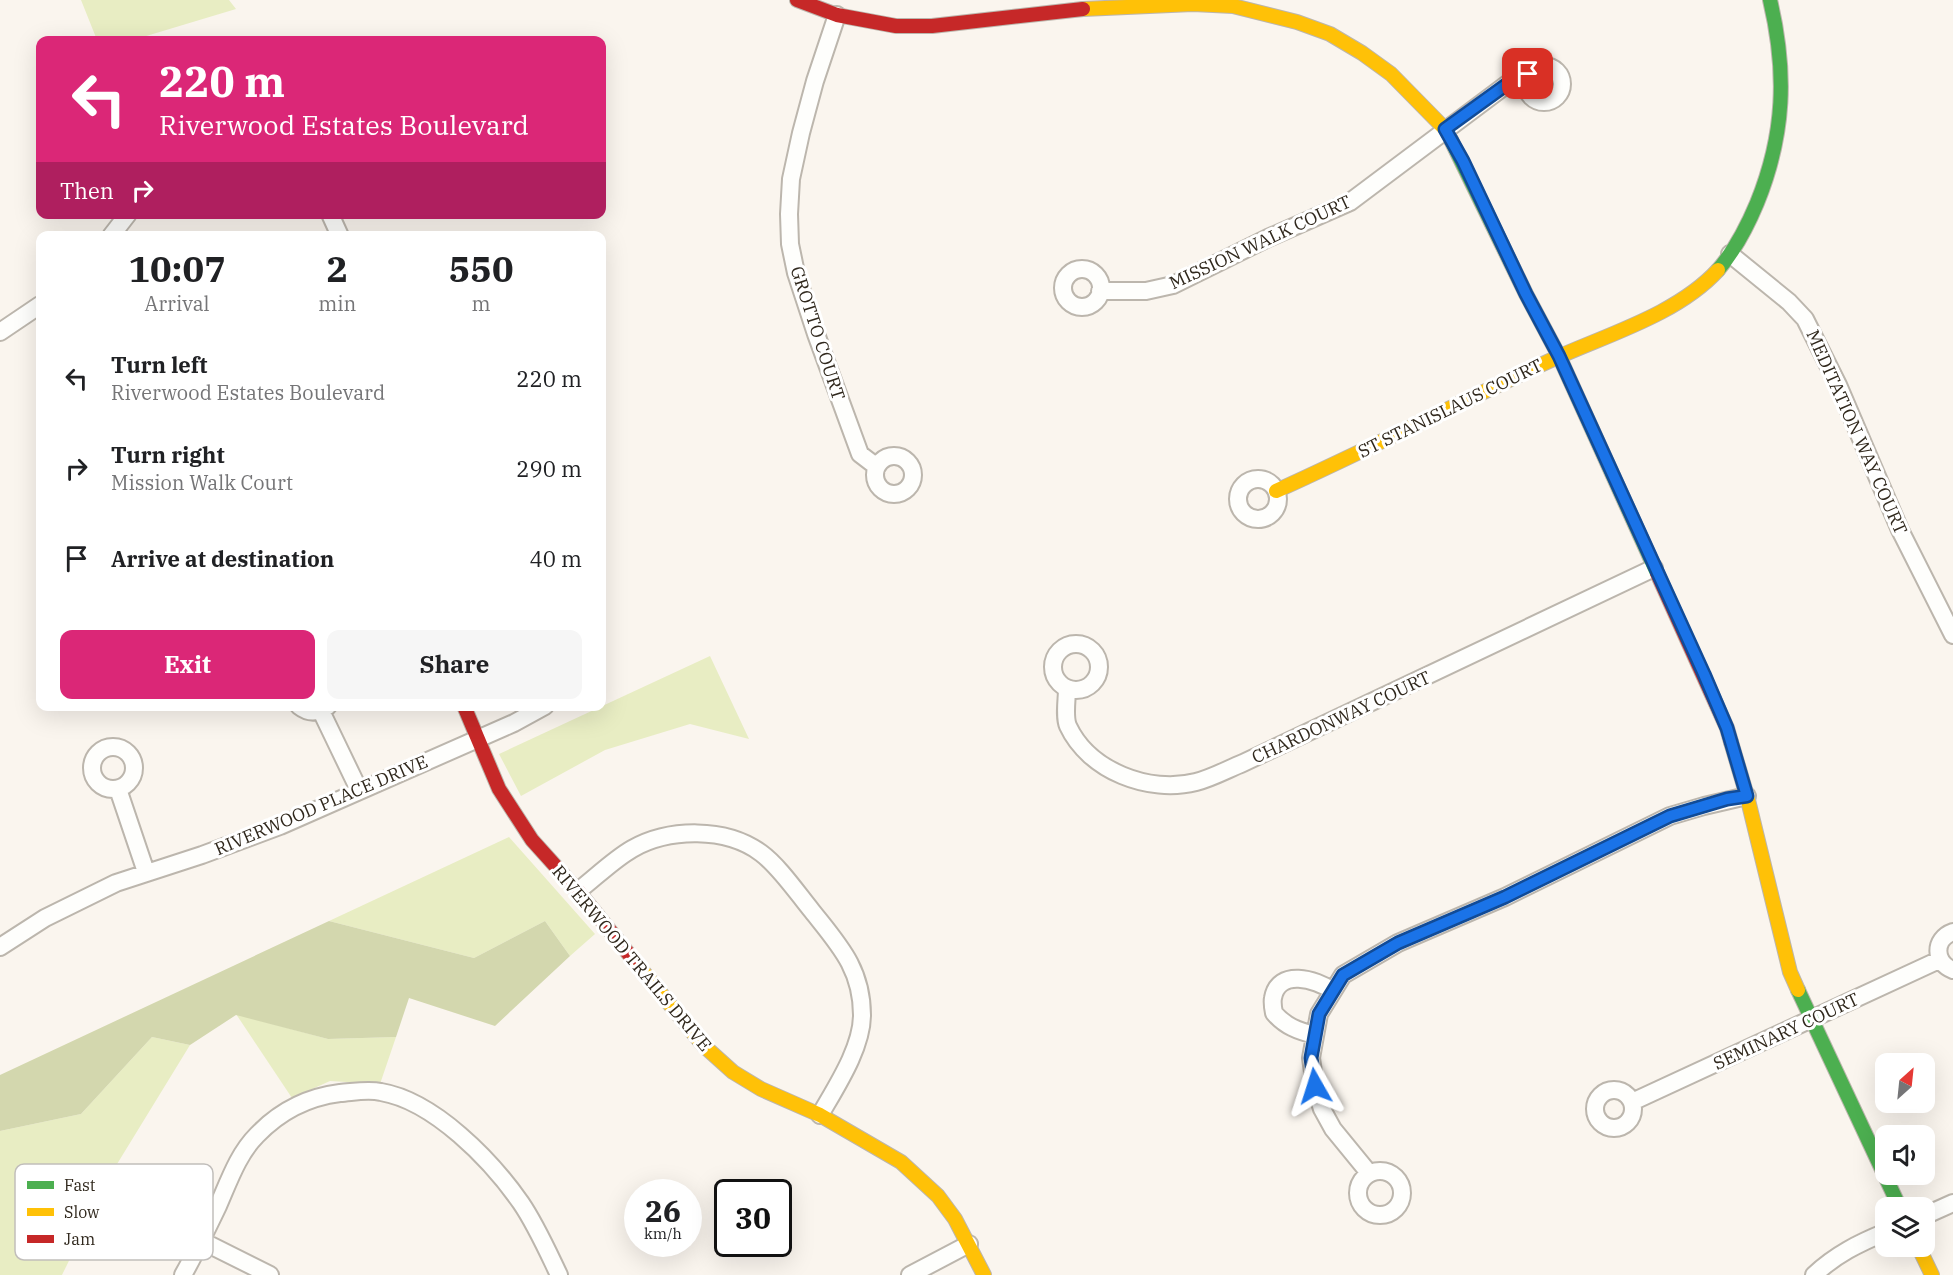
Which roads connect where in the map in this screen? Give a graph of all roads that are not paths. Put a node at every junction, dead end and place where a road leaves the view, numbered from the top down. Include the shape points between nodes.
1 (797, 0) edge
2 (1770, 0) edge
3 (1267, 7) edge
4 (837, 15) junction
5 (1526, 81) dead end
6 (1445, 129) junction
7 (124, 219) edge
8 (115, 231) edge
9 (1730, 254) junction
10 (1100, 291) dead end
11 (36, 308) edge
12 (0, 332) edge
13 (1559, 356) junction
14 (877, 467) dead end
15 (1276, 490) dead end
16 (1654, 568) junction
17 (1953, 635) edge
18 (1067, 689) dead end
19 (326, 711) edge
20 (466, 711) edge
21 (534, 711) edge
22 (478, 739) junction
23 (118, 789) dead end
24 (360, 789) junction
25 (1747, 796) junction
26 (146, 872) junction
27 (578, 891) junction
28 (1953, 932) edge
29 (0, 946) edge
30 (1939, 960) junction
31 (1953, 970) edge
32 (1333, 991) junction
33 (1813, 1020) junction
34 (1315, 1035) junction
35 (1632, 1102) dead end
36 (820, 1115) junction
37 (1369, 1173) dead end
38 (1895, 1197) edge
39 (1953, 1203) edge
40 (1935, 1211) edge
41 (213, 1217) edge
42 (1875, 1237) edge
43 (969, 1244) junction
44 (213, 1246) edge
45 (1923, 1257) edge
46 (191, 1260) edge
47 (183, 1275) edge
48 (270, 1275) edge
49 (559, 1275) edge
50 (910, 1275) edge
51 (984, 1275) edge
52 (1815, 1275) edge
53 (1932, 1275) edge

1 - 4 street
2 - 9 street, ST STANISLAUS COURT via 1777,29 1783,96 1778,137 1761,195
3 - 4 street via 1193,4 1096,8 932,26 896,26
3 - 6 street via 1330,34 1362,53 1391,74
4 - 14 street, GROTTO COURT via 798,144 791,179 790,244 795,273 860,454
5 - 6 street, MISSION WALK COURT via 1510,82
6 - 10 street, MISSION WALK COURT via 1350,202 1173,285 1146,291
6 - 13 street
7 - 8 street
9 - 13 street, ST STANISLAUS COURT via 1708,280 1687,295
9 - 17 street, MEDITATION WAY COURT via 1790,302 1805,319 1900,530
11 - 12 street
13 - 15 street, ST STANISLAUS COURT
13 - 16 street
16 - 18 street, CHARDONWAY COURT via 1243,763 1195,782 1132,779 1097,761 1080,745 1067,724
16 - 25 street via 1727,728
19 - 24 street
20 - 22 street, RIVERWOOD TRAILS DRIVE
21 - 22 street, RIVERWOOD PLACE DRIVE
22 - 24 street, RIVERWOOD PLACE DRIVE
22 - 27 street, RIVERWOOD TRAILS DRIVE via 515,816
23 - 26 street
24 - 26 street, RIVERWOOD PLACE DRIVE via 280,826
25 - 32 street via 1670,816 1505,897 1398,943 1343,975
25 - 33 street via 1790,972
26 - 29 street, RIVERWOOD PLACE DRIVE via 81,899
27 - 36 street, RIVERWOOD TRAILS DRIVE via 703,1045 733,1072 761,1089
27 - 36 street via 631,850 658,838 689,833 714,835 739,840 762,854 842,948 855,970 862,1017 857,1040
28 - 30 street via 1939,944
30 - 31 street
30 - 33 street, SEMINARY COURT
32 - 34 street via 1319,1014
32 - 34 street via 1320,982 1292,979 1280,984 1273,997 1274,1013 1283,1023
33 - 35 street, SEMINARY COURT
33 - 38 street
34 - 37 street via 1311,1058 1322,1109
36 - 43 street, RIVERWOOD TRAILS DRIVE via 901,1162 919,1177 938,1196
39 - 40 street
41 - 49 street via 238,1161 276,1117 301,1103 331,1094 380,1091 420,1107 478,1152 522,1204
42 - 52 street via 1828,1261
43 - 50 street
43 - 51 street, RIVERWOOD TRAILS DRIVE
44 - 48 street
45 - 53 street
46 - 47 street

